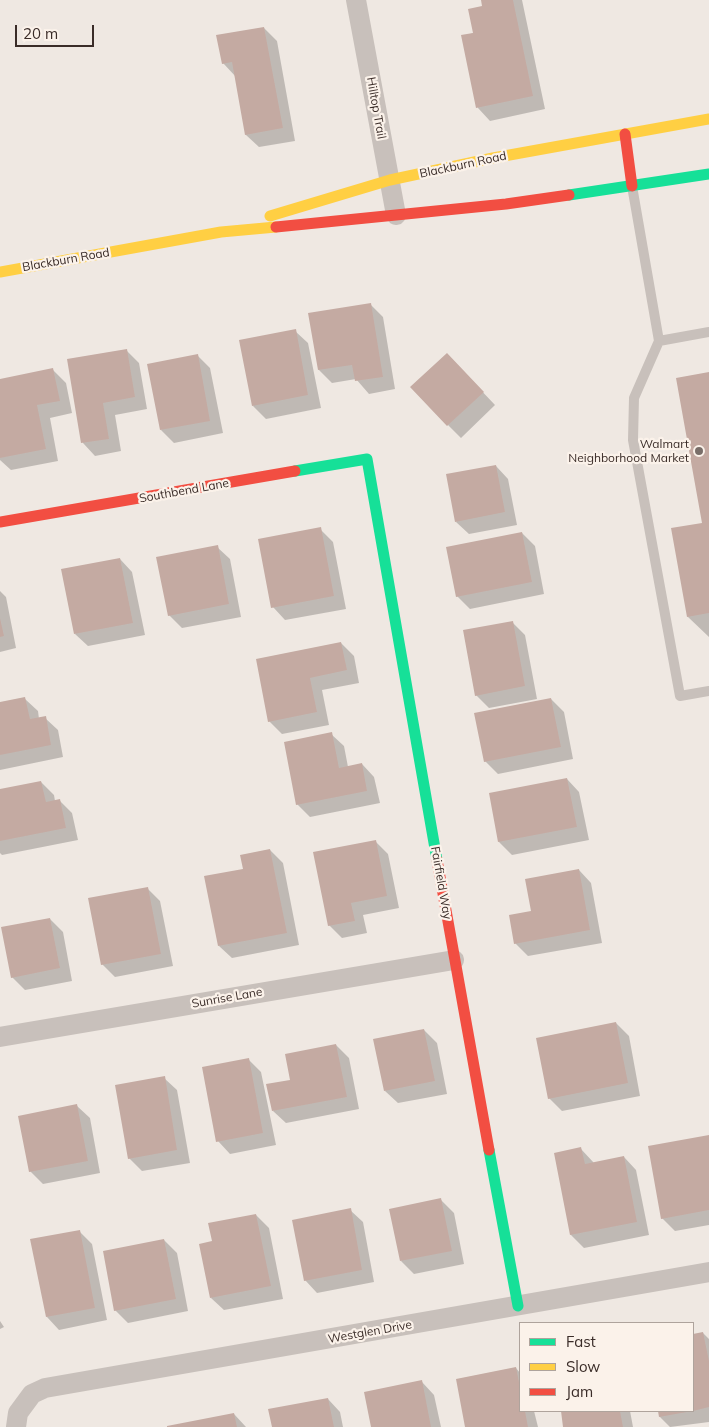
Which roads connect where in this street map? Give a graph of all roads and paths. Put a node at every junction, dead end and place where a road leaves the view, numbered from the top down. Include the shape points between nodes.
1 (356, 0) edge
2 (709, 119) edge
3 (625, 134) junction
4 (709, 174) edge
5 (390, 180) junction
6 (632, 186) junction
7 (396, 215) junction
8 (221, 232) junction
9 (0, 272) edge
10 (709, 332) edge
11 (659, 341) junction
12 (367, 459) joint
13 (0, 522) edge
14 (709, 691) edge
15 (454, 960) junction
16 (0, 1037) edge
17 (709, 1272) edge
18 (518, 1306) junction
19 (16, 1427) edge

1 - 5 street, Hilltop Trail
2 - 3 main road, Blackburn Road
3 - 5 main road, Blackburn Road
3 - 6 main road
4 - 6 main road, Blackburn Road
5 - 7 street, Hilltop Trail
5 - 8 main road, Blackburn Road
6 - 7 main road, Blackburn Road
6 - 11 lane
7 - 8 main road, Blackburn Road
8 - 9 main road, Blackburn Road
10 - 11 lane
11 - 14 lane via 634,398 633,440 680,696
12 - 13 main road, Southbend Lane
12 - 15 main road, Fairfield Way
15 - 16 street, Sunrise Lane
15 - 18 main road, Fairfield Way
17 - 18 street, Westglen Drive
18 - 19 street, Westglen Drive via 46,1388 32,1394 18,1413

